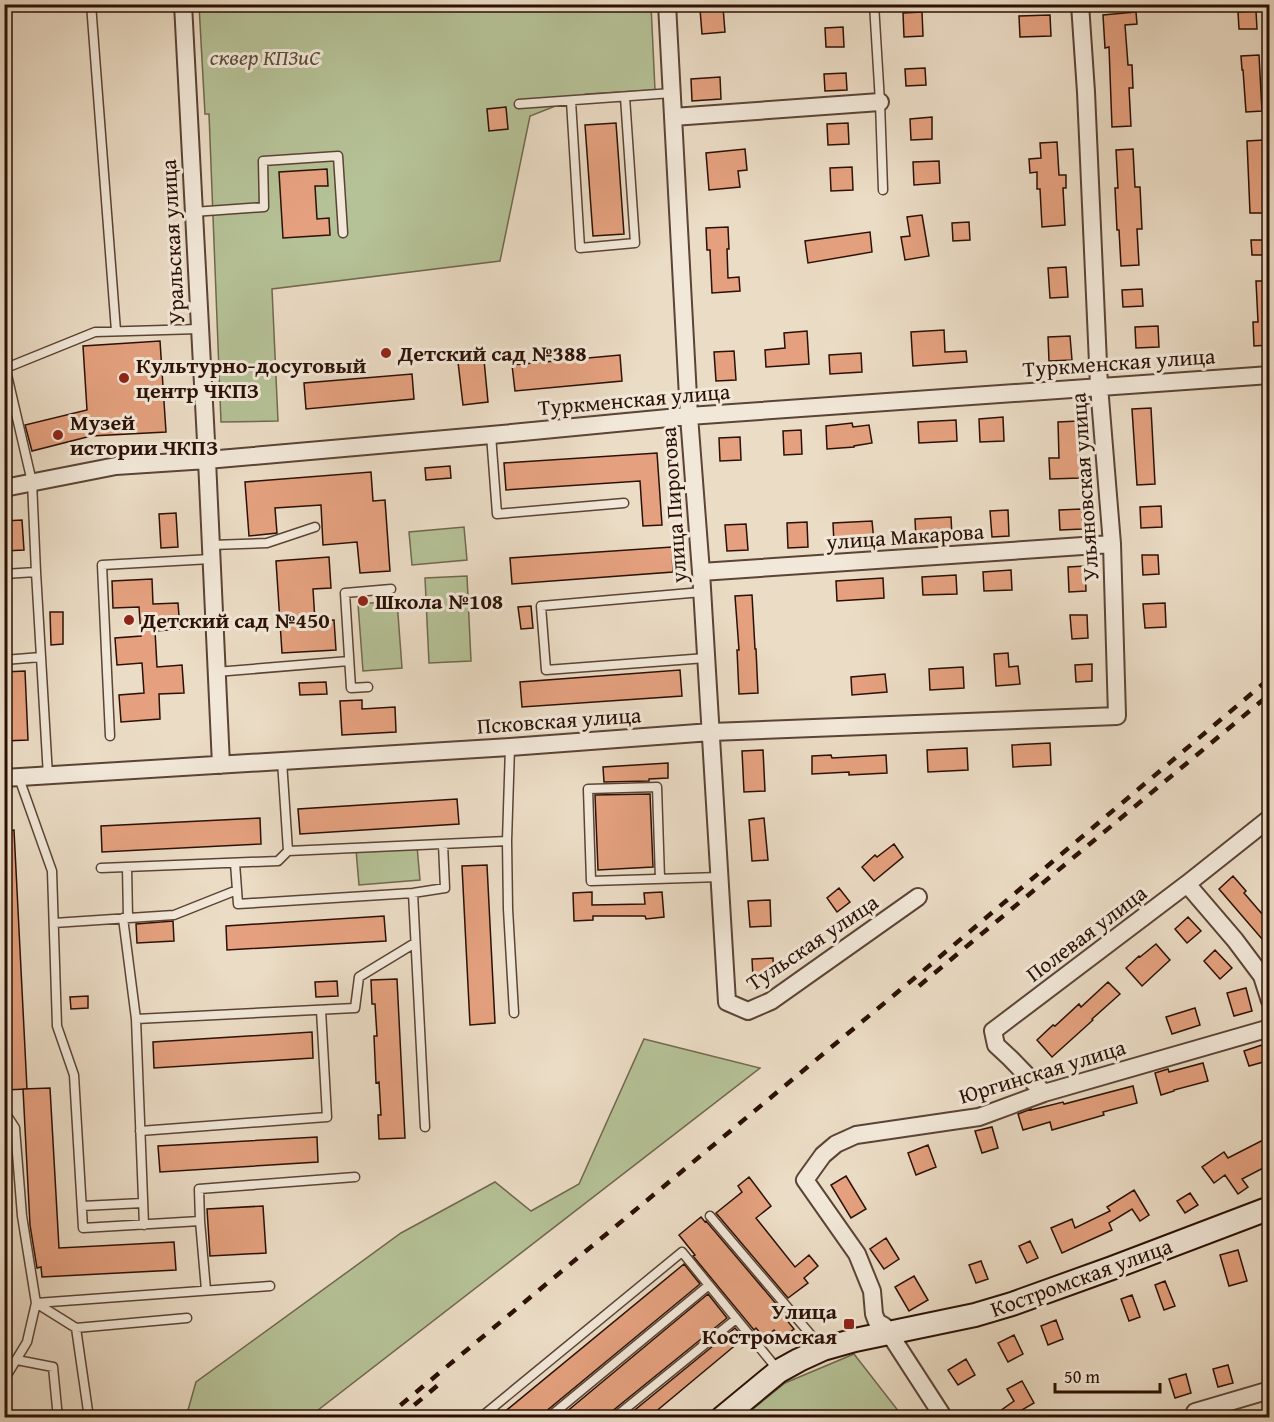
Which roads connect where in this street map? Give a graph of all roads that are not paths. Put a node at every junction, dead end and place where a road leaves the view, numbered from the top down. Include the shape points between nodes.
1 (91, 4) edge
2 (183, 4) edge
3 (667, 4) edge
4 (874, 4) edge
5 (1080, 4) edge
6 (672, 93) junction
7 (625, 97) junction
8 (571, 101) junction
9 (880, 102) junction
10 (519, 104) dead end
11 (673, 117) junction
12 (883, 190) dead end
13 (194, 212) junction
14 (343, 233) dead end
15 (199, 329) junction
16 (116, 332) junction
17 (5, 365) edge
18 (1269, 375) edge
19 (7, 380) edge
20 (1099, 386) junction
21 (689, 416) junction
22 (491, 435) junction
23 (207, 460) junction
24 (32, 482) junction
25 (4, 488) edge
26 (624, 503) dead end
27 (315, 528) dead end
28 (1112, 544) junction
29 (211, 552) junction
30 (36, 572) junction
31 (701, 572) junction
32 (4, 574) edge
33 (391, 589) dead end
34 (702, 592) junction
35 (41, 657) junction
36 (706, 658) junction
37 (4, 660) edge
38 (349, 661) junction
39 (216, 672) junction
40 (368, 687) dead end
41 (1117, 716) joint
42 (711, 732) junction
43 (110, 736) dead end
44 (510, 747) junction
45 (282, 761) junction
46 (221, 765) junction
47 (48, 776) junction
48 (12, 778) edge
49 (1269, 818) edge
50 (507, 841) junction
51 (443, 844) junction
52 (288, 851) junction
53 (235, 863) junction
54 (127, 867) junction
55 (101, 868) dead end
56 (720, 877) junction
57 (660, 879) junction
58 (1187, 884) junction
59 (237, 890) junction
60 (412, 893) junction
61 (918, 897) dead end
62 (125, 918) junction
63 (54, 923) junction
64 (414, 943) junction
65 (1266, 975) edge
66 (1269, 1001) edge
67 (727, 1002) joint
68 (321, 1010) junction
69 (514, 1012) dead end
70 (136, 1019) junction
71 (1269, 1028) edge
72 (1044, 1093) junction
73 (4, 1111) edge
74 (425, 1127) dead end
75 (140, 1131) junction
76 (355, 1177) dead end
77 (143, 1203) junction
78 (82, 1206) junction
79 (1269, 1208) edge
80 (710, 1216) dead end
81 (200, 1221) junction
82 (144, 1225) junction
83 (709, 1285) junction
84 (270, 1286) dead end
85 (206, 1290) junction
86 (36, 1303) junction
87 (187, 1318) dead end
88 (736, 1319) junction
89 (76, 1328) junction
90 (889, 1333) junction
91 (823, 1349) junction
92 (17, 1360) junction
93 (779, 1371) junction
94 (4, 1380) edge
95 (1269, 1390) edge
96 (1195, 1412) dead end
97 (58, 1418) edge
98 (89, 1418) edge
99 (480, 1418) edge
100 (548, 1418) edge
101 (614, 1418) edge
102 (722, 1418) edge
103 (944, 1418) edge

1 - 16 lane
2 - 13 street, Уральская улица
3 - 6 street, улица Пирогова
4 - 9 lane
5 - 20 street, Ульяновская улица
6 - 7 lane
6 - 11 street, улица Пирогова
7 - 8 lane
7 - 8 lane via 635,243 580,248
8 - 10 lane
9 - 11 street
9 - 12 lane
11 - 21 street, улица Пирогова
13 - 14 lane via 264,207 263,161 338,156
13 - 15 street, Уральская улица
15 - 16 lane
15 - 23 street, Уральская улица
16 - 17 lane via 95,332
17 - 19 lane
18 - 20 street, Туркменская улица
19 - 24 lane
20 - 21 street, Туркменская улица
20 - 28 street, Ульяновская улица
21 - 22 street, Туркменская улица
21 - 31 street, улица Пирогова
22 - 23 street, Туркменская улица
22 - 26 lane via 497,514
23 - 24 street, Туркменская улица via 116,466
23 - 29 street, Уральская улица
24 - 25 street, Туркменская улица
24 - 30 lane
27 - 29 lane via 267,543
28 - 31 street, улица Макарова
28 - 41 street, Ульяновская улица
29 - 39 street, Уральская улица
29 - 43 lane via 102,565
30 - 32 lane
30 - 35 lane
31 - 34 street, улица Пирогова
33 - 38 lane via 345,593
34 - 36 street, улица Пирогова
34 - 36 lane via 541,606 546,670
35 - 37 lane
35 - 47 lane
36 - 42 street, улица Пирогова
38 - 39 lane
38 - 40 lane via 351,688
39 - 46 street, Уральская улица
41 - 42 street, Псковская улица
42 - 44 street, Псковская улица
42 - 56 street, улица Пирогова
44 - 45 street, Псковская улица
44 - 50 lane
45 - 46 street, Псковская улица
45 - 52 lane
46 - 47 street, Псковская улица
47 - 48 street, Псковская улица
48 - 63 lane via 52,871
49 - 58 street, Полевая улица
50 - 51 lane
50 - 69 lane
51 - 52 lane
51 - 60 lane via 445,888
52 - 53 lane via 278,861
53 - 54 lane
53 - 59 lane
54 - 55 lane
54 - 62 lane
56 - 57 lane
56 - 67 street, улица Пирогова
57 - 57 lane via 591,881 588,789 657,787
58 - 65 street
58 - 72 street, Полевая улица via 993,1031 996,1045
59 - 60 lane via 238,904
59 - 62 lane via 174,915
60 - 64 lane
61 - 67 street, Тульская улица via 771,1001 748,1011
62 - 63 lane
62 - 70 lane
63 - 78 lane via 57,1026 74,1075
64 - 68 lane via 359,977 355,1008
64 - 74 lane
65 - 66 street
68 - 70 lane
68 - 75 lane via 327,1117
70 - 75 lane
71 - 72 street, Юргинская улица
72 - 90 street, Юргинская улица via 979,1117 856,1135 823,1155 805,1180 858,1254 872,1291 877,1322
73 - 86 lane via 15,1128 22,1216
75 - 77 lane
76 - 81 lane via 199,1189
77 - 78 lane
77 - 82 lane
78 - 82 lane via 83,1228
79 - 90 street, Костромская улица via 1012,1304
80 - 91 lane
81 - 82 lane
81 - 85 lane
83 - 88 lane
83 - 99 lane via 682,1252
83 - 100 lane
84 - 85 lane
85 - 86 lane
86 - 89 lane
86 - 92 lane via 27,1342
87 - 89 lane
88 - 93 lane
88 - 101 lane
89 - 98 lane
90 - 91 street, Костромская улица
90 - 103 street
91 - 93 street, Костромская улица
92 - 94 lane
92 - 97 lane via 53,1367
93 - 102 street, Костромская улица
95 - 96 street

